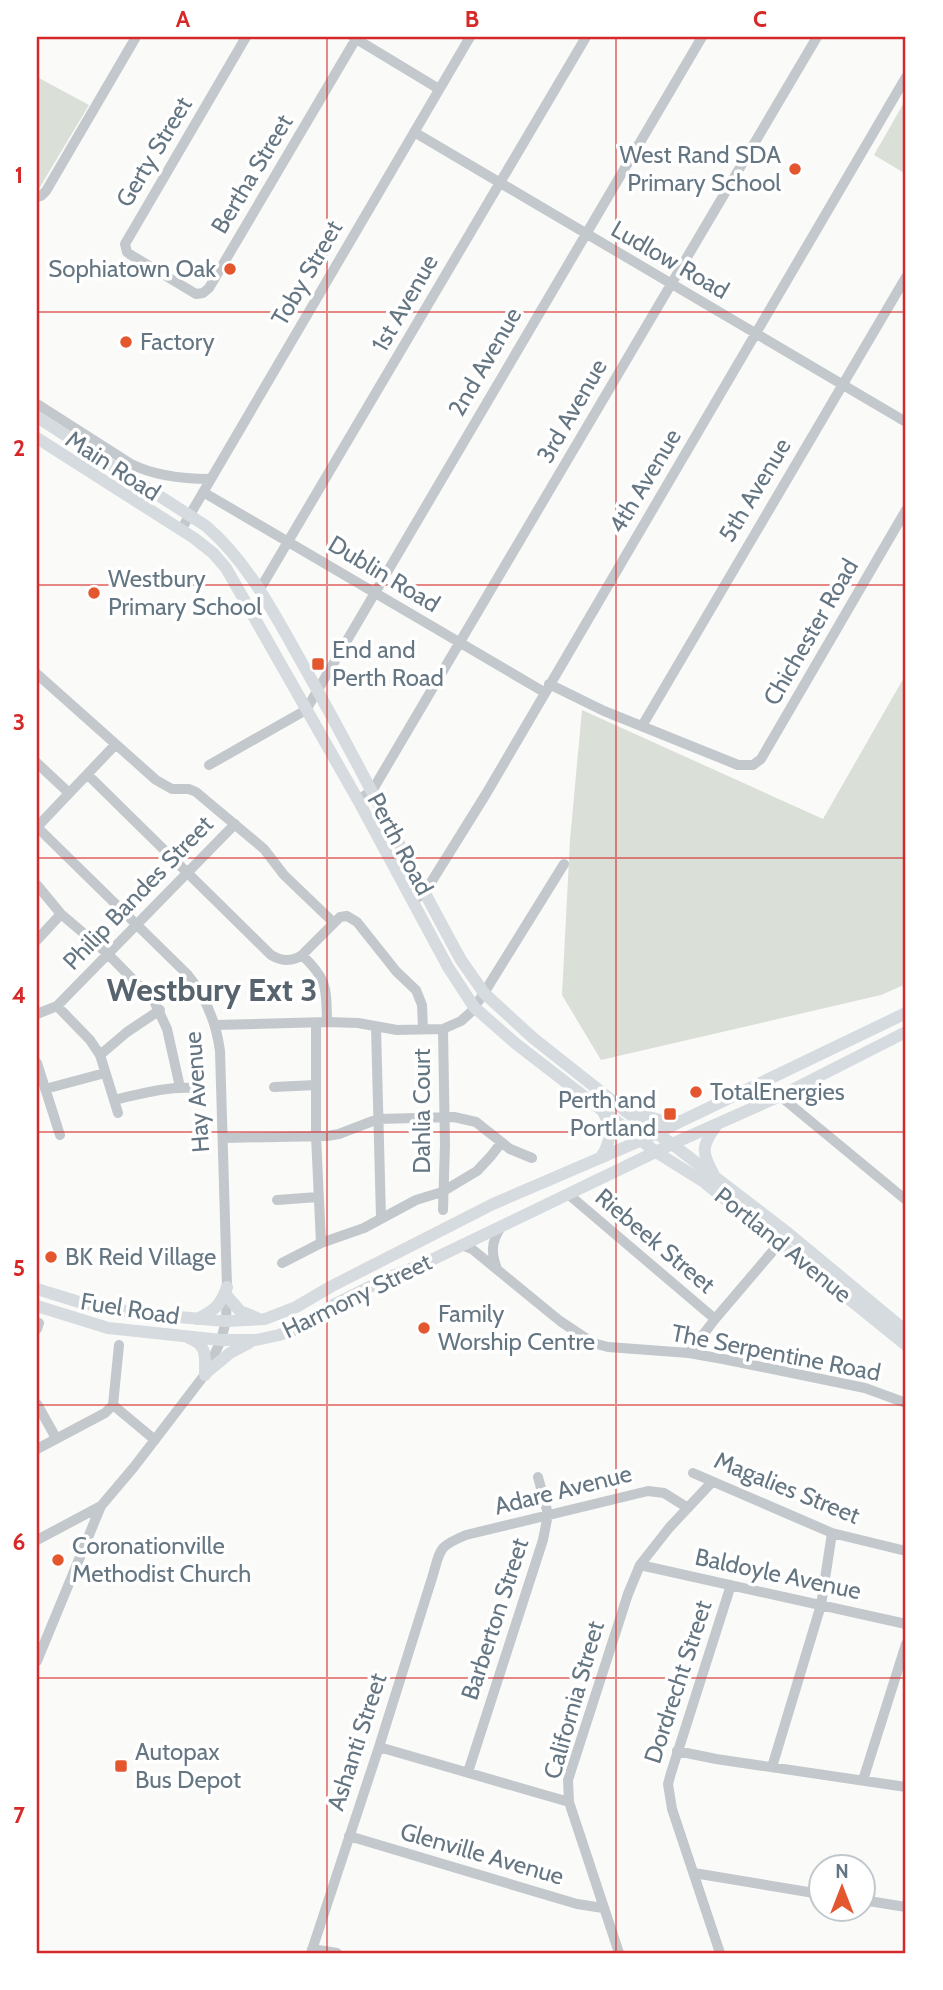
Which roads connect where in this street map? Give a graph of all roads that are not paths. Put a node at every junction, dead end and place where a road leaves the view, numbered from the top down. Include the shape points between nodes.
1 (136, 37) edge
2 (246, 37) edge
3 (355, 37) edge
4 (470, 37) edge
5 (586, 37) edge
6 (702, 37) edge
7 (817, 37) edge
8 (906, 77) edge
9 (439, 89) junction
10 (414, 132) junction
11 (499, 183) junction
12 (39, 197) edge
13 (585, 234) junction
14 (164, 276) joint
15 (906, 277) edge
16 (671, 284) junction
17 (756, 335) junction
18 (842, 385) junction
19 (37, 404) edge
20 (37, 417) edge
21 (906, 422) edge
22 (37, 438) edge
23 (210, 479) junction
24 (203, 492) junction
25 (906, 510) edge
26 (189, 515) junction
27 (181, 530) junction
28 (289, 542) junction
29 (260, 589) junction
30 (374, 593) junction
31 (460, 643) junction
32 (37, 674) edge
33 (547, 688) junction
34 (317, 690) junction
35 (306, 710) junction
36 (642, 726) junction
37 (115, 745) junction
38 (37, 763) edge
39 (209, 765) dead end
40 (744, 766) joint
41 (88, 775) junction
42 (372, 791) junction
43 (69, 793) junction
44 (358, 800) junction
45 (235, 824) junction
46 (37, 827) edge
47 (564, 864) dead end
48 (188, 873) junction
49 (37, 885) edge
50 (425, 892) junction
51 (413, 901) junction
52 (61, 914) junction
53 (333, 922) junction
54 (136, 926) junction
55 (37, 940) edge
56 (108, 954) junction
57 (302, 955) junction
58 (484, 993) junction
59 (57, 1006) junction
60 (474, 1007) junction
61 (160, 1010) junction
62 (906, 1013) edge
63 (37, 1014) edge
64 (322, 1022) junction
65 (215, 1025) junction
66 (376, 1027) junction
67 (423, 1029) junction
68 (443, 1029) junction
69 (906, 1032) edge
70 (100, 1055) junction
71 (37, 1063) edge
72 (105, 1073) junction
73 (316, 1085) junction
74 (180, 1087) junction
75 (274, 1087) dead end
76 (194, 1088) dead end
77 (46, 1093) junction
78 (780, 1096) junction
79 (37, 1100) edge
80 (114, 1100) junction
81 (600, 1108) junction
82 (624, 1110) junction
83 (118, 1113) dead end
84 (444, 1116) junction
85 (379, 1119) junction
86 (683, 1121) junction
87 (719, 1123) junction
88 (657, 1133) junction
89 (60, 1135) dead end
90 (316, 1136) junction
91 (223, 1138) junction
92 (642, 1140) junction
93 (501, 1143) junction
94 (672, 1144) junction
95 (656, 1152) junction
96 (601, 1157) junction
97 (531, 1158) dead end
98 (715, 1177) junction
99 (442, 1192) junction
100 (568, 1194) junction
101 (318, 1197) junction
102 (277, 1200) dead end
103 (906, 1200) edge
104 (443, 1210) dead end
105 (381, 1218) junction
106 (501, 1226) junction
107 (784, 1238) junction
108 (321, 1243) junction
109 (462, 1245) junction
110 (282, 1263) dead end
111 (497, 1269) junction
112 (37, 1289) edge
113 (227, 1292) junction
114 (37, 1306) edge
115 (265, 1319) junction
116 (715, 1319) junction
117 (196, 1320) junction
118 (226, 1321) junction
119 (906, 1331) edge
120 (187, 1337) junction
121 (221, 1340) junction
122 (256, 1340) junction
123 (119, 1345) dead end
124 (906, 1345) edge
125 (688, 1353) junction
126 (206, 1374) junction
127 (906, 1403) edge
128 (37, 1404) edge
129 (113, 1405) junction
130 (56, 1438) junction
131 (155, 1440) junction
132 (37, 1449) edge
133 (693, 1473) dead end
134 (538, 1477) dead end
135 (712, 1482) junction
136 (101, 1506) junction
137 (688, 1508) junction
138 (548, 1514) junction
139 (832, 1533) junction
140 (37, 1540) edge
141 (446, 1544) joint
142 (906, 1550) edge
143 (640, 1565) junction
144 (731, 1585) junction
145 (821, 1605) junction
146 (906, 1624) edge
147 (906, 1644) edge
148 (37, 1661) edge
149 (379, 1747) junction
150 (677, 1751) junction
151 (772, 1767) junction
152 (468, 1772) junction
153 (863, 1780) junction
154 (906, 1787) edge
155 (569, 1802) junction
156 (349, 1836) junction
157 (694, 1873) junction
158 (806, 1892) edge
159 (876, 1902) edge
160 (906, 1907) edge
161 (603, 1908) junction
162 (311, 1951) edge
163 (337, 1953) edge
164 (619, 1953) edge
165 (720, 1953) edge

1 - 12 street
2 - 14 street, Gerty Street via 125,244 127,252
3 - 9 street
3 - 14 street, Bertha Street via 209,288 197,294
4 - 9 street, Toby Street
5 - 11 street, 1st Avenue
6 - 13 street, 2nd Avenue
7 - 16 street, 3rd Avenue
8 - 17 street, 4th Avenue
9 - 10 street, Toby Street
10 - 11 street, Ludlow Road
10 - 23 street, Toby Street
11 - 13 street, Ludlow Road
11 - 28 street, 1st Avenue
13 - 16 street, Ludlow Road
13 - 30 street, 2nd Avenue
15 - 18 street, 5th Avenue
16 - 17 street, Ludlow Road
16 - 31 street, 3rd Avenue
17 - 18 street, Ludlow Road
17 - 33 street, 4th Avenue
18 - 21 street, Ludlow Road
18 - 36 street, 5th Avenue
19 - 23 street, Main Road via 146,471
20 - 26 main road, Main Road
22 - 27 main road, Main Road
23 - 24 street, Toby Street
24 - 26 street, Toby Street
24 - 28 street, Dublin Road
25 - 40 street, Chichester Road via 761,759
26 - 27 street, Toby Street
26 - 29 main road, Perth Road via 228,547
27 - 35 main road, Perth Road via 226,568
28 - 29 street, 1st Avenue
28 - 30 street, Dublin Road
29 - 34 main road, Perth Road
30 - 31 street, Dublin Road
30 - 34 street, 2nd Avenue
31 - 33 street, Dublin Road
31 - 42 street, 3rd Avenue
32 - 37 street
33 - 36 street, Dublin Road
33 - 50 street, 4th Avenue
34 - 35 street, 2nd Avenue
34 - 42 main road, Perth Road
35 - 39 street
35 - 44 main road, Perth Road
36 - 40 street, Dublin Road
37 - 41 street
37 - 45 street via 162,784 196,792
38 - 43 street
41 - 43 street
41 - 48 street
42 - 44 street, 3rd Avenue
42 - 50 main road, Perth Road
43 - 46 street
44 - 51 main road, Perth Road
45 - 48 street, Philip Bandes Street
45 - 53 street
46 - 54 street, Hay Avenue
47 - 58 street
48 - 54 street, Philip Bandes Street
48 - 57 street via 271,955 292,960
49 - 52 street
50 - 51 street, 4th Avenue
50 - 58 main road, Perth Road
51 - 60 main road, Perth Road
52 - 55 street
52 - 56 street
53 - 57 street
53 - 67 street via 344,916 357,922 416,990
54 - 56 street, Philip Bandes Street
54 - 65 street, Hay Avenue via 195,984
56 - 59 street, Philip Bandes Street
56 - 61 street
57 - 64 street via 323,981 327,999
58 - 60 street
58 - 82 main road, Perth Road
59 - 63 street, Philip Bandes Street
59 - 70 street
60 - 68 street via 461,1021
60 - 81 main road, Perth Road
61 - 70 street
61 - 74 street
62 - 86 main road
64 - 65 street
64 - 66 street
64 - 73 street
65 - 91 street, Hay Avenue
66 - 67 street
66 - 85 street
67 - 68 street
68 - 84 street, Dahlia Court
69 - 78 main road
70 - 72 street
71 - 77 street
72 - 77 street
72 - 80 street
73 - 75 street
73 - 90 street
74 - 76 street
74 - 80 street
77 - 79 street
77 - 89 street
78 - 87 main road
78 - 103 street
80 - 83 street
81 - 92 main road, Perth Road
81 - 96 main road via 609,1130 608,1147
82 - 86 main road via 663,1121
82 - 88 main road, Perth Road
84 - 85 street
84 - 93 street via 476,1122
84 - 99 street, Dahlia Court
85 - 90 street via 339,1134
85 - 105 street
86 - 88 main road
87 - 94 main road
87 - 98 main road via 704,1149
88 - 92 main road
88 - 94 main road, Perth Road
90 - 91 street
90 - 101 street
91 - 113 street, Hay Avenue
92 - 95 main road, Perth Road
92 - 96 main road, Harmony Street
93 - 97 street
93 - 99 street via 477,1171
94 - 95 main road, Harmony Street
94 - 98 main road, Portland Avenue
95 - 100 main road, Harmony Street
95 - 107 main road, Portland Avenue
96 - 115 main road, Harmony Street via 493,1204
98 - 107 main road, Portland Avenue
99 - 104 street, Dahlia Court
99 - 105 street
100 - 106 main road, Harmony Street
100 - 116 street, Riebeek Street
101 - 102 street
101 - 108 street
105 - 108 street
106 - 109 main road, Harmony Street
106 - 111 street via 492,1249
107 - 116 street
107 - 119 main road, Portland Avenue
107 - 124 main road, Portland Avenue
108 - 110 street
109 - 111 street, The Serpentine Road
109 - 122 main road, Harmony Street via 335,1304 297,1329
111 - 125 street, The Serpentine Road via 587,1340 601,1346
112 - 117 main road, Fuel Road via 111,1310
113 - 115 main road via 244,1314
113 - 117 main road via 219,1304
113 - 118 street, Hay Avenue
114 - 120 main road, Fuel Road via 108,1328
115 - 118 main road, Harmony Street
116 - 125 street
117 - 118 main road, Fuel Road
118 - 121 street, Hay Avenue
120 - 121 main road, Fuel Road
120 - 126 main road via 203,1348
121 - 122 main road, Harmony Street
121 - 126 street
122 - 126 main road via 230,1353
123 - 129 street
125 - 127 street, The Serpentine Road via 852,1385
126 - 131 street
128 - 130 street
129 - 130 street
129 - 131 street
130 - 132 street
131 - 136 street
133 - 135 street, Magalies Street
134 - 138 street, Barberton Street
135 - 137 street, California Street
135 - 139 street, Magalies Street
136 - 140 street
136 - 148 street
137 - 138 street, Adare Avenue via 664,1493 648,1491
137 - 143 street, California Street
138 - 141 street, Adare Avenue
138 - 152 street, Barberton Street
139 - 142 street, Magalies Street
139 - 145 street
141 - 149 street, Ashanti Street
143 - 144 street, Baldoyle Avenue
143 - 155 street, California Street via 570,1772
144 - 145 street, Baldoyle Avenue
144 - 150 street, Dordrecht Street
145 - 146 street, Baldoyle Avenue
145 - 151 street
147 - 153 street
149 - 152 street
149 - 156 street, Ashanti Street
150 - 151 street
150 - 157 street, Dordrecht Street via 669,1796
151 - 153 street
152 - 155 street
153 - 154 street
155 - 161 street, California Street
156 - 161 street, Glenville Avenue
156 - 162 street, Ashanti Street
157 - 158 street
157 - 165 street, Dordrecht Street
159 - 160 street
161 - 164 street, California Street
162 - 163 street

